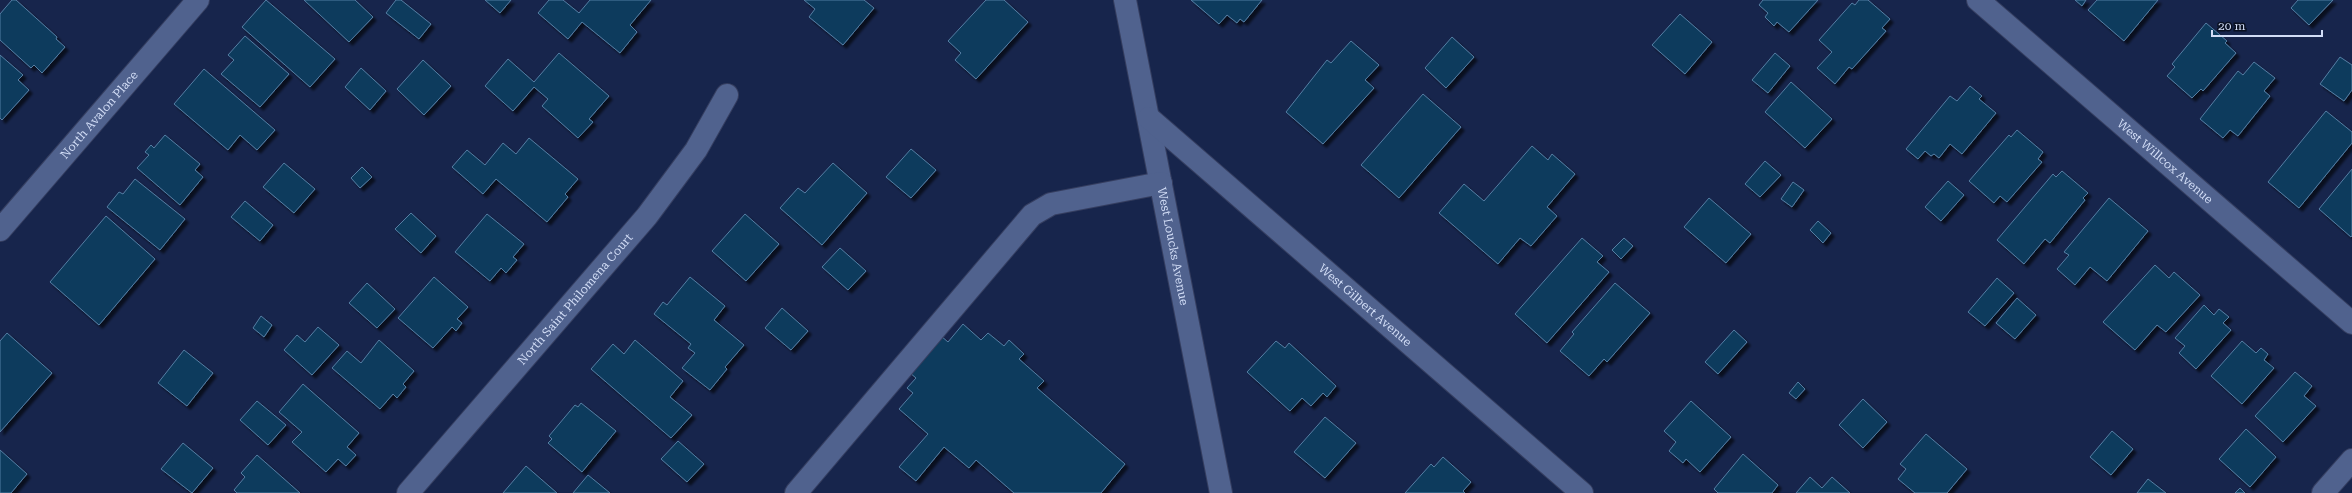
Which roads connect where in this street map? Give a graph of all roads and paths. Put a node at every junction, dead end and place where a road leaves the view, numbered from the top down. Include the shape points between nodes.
1 (198, 0) edge
2 (1125, 0) edge
3 (1978, 0) edge
4 (727, 95) dead end
5 (1149, 118) junction
6 (1161, 183) junction
7 (0, 230) edge
8 (2352, 323) edge
9 (2352, 460) edge
10 (408, 493) edge
11 (796, 493) edge
12 (1221, 493) edge
13 (1582, 493) edge
14 (2323, 493) edge

1 - 7 street, North Avalon Place
2 - 5 street, West Loucks Avenue
3 - 8 street, West Willcox Avenue
4 - 10 street, North Saint Philomena Court via 696,150 672,185
5 - 6 street, West Loucks Avenue
5 - 13 street, West Gilbert Avenue
6 - 11 street via 1051,204 1032,215
6 - 12 street, West Loucks Avenue
9 - 14 street

